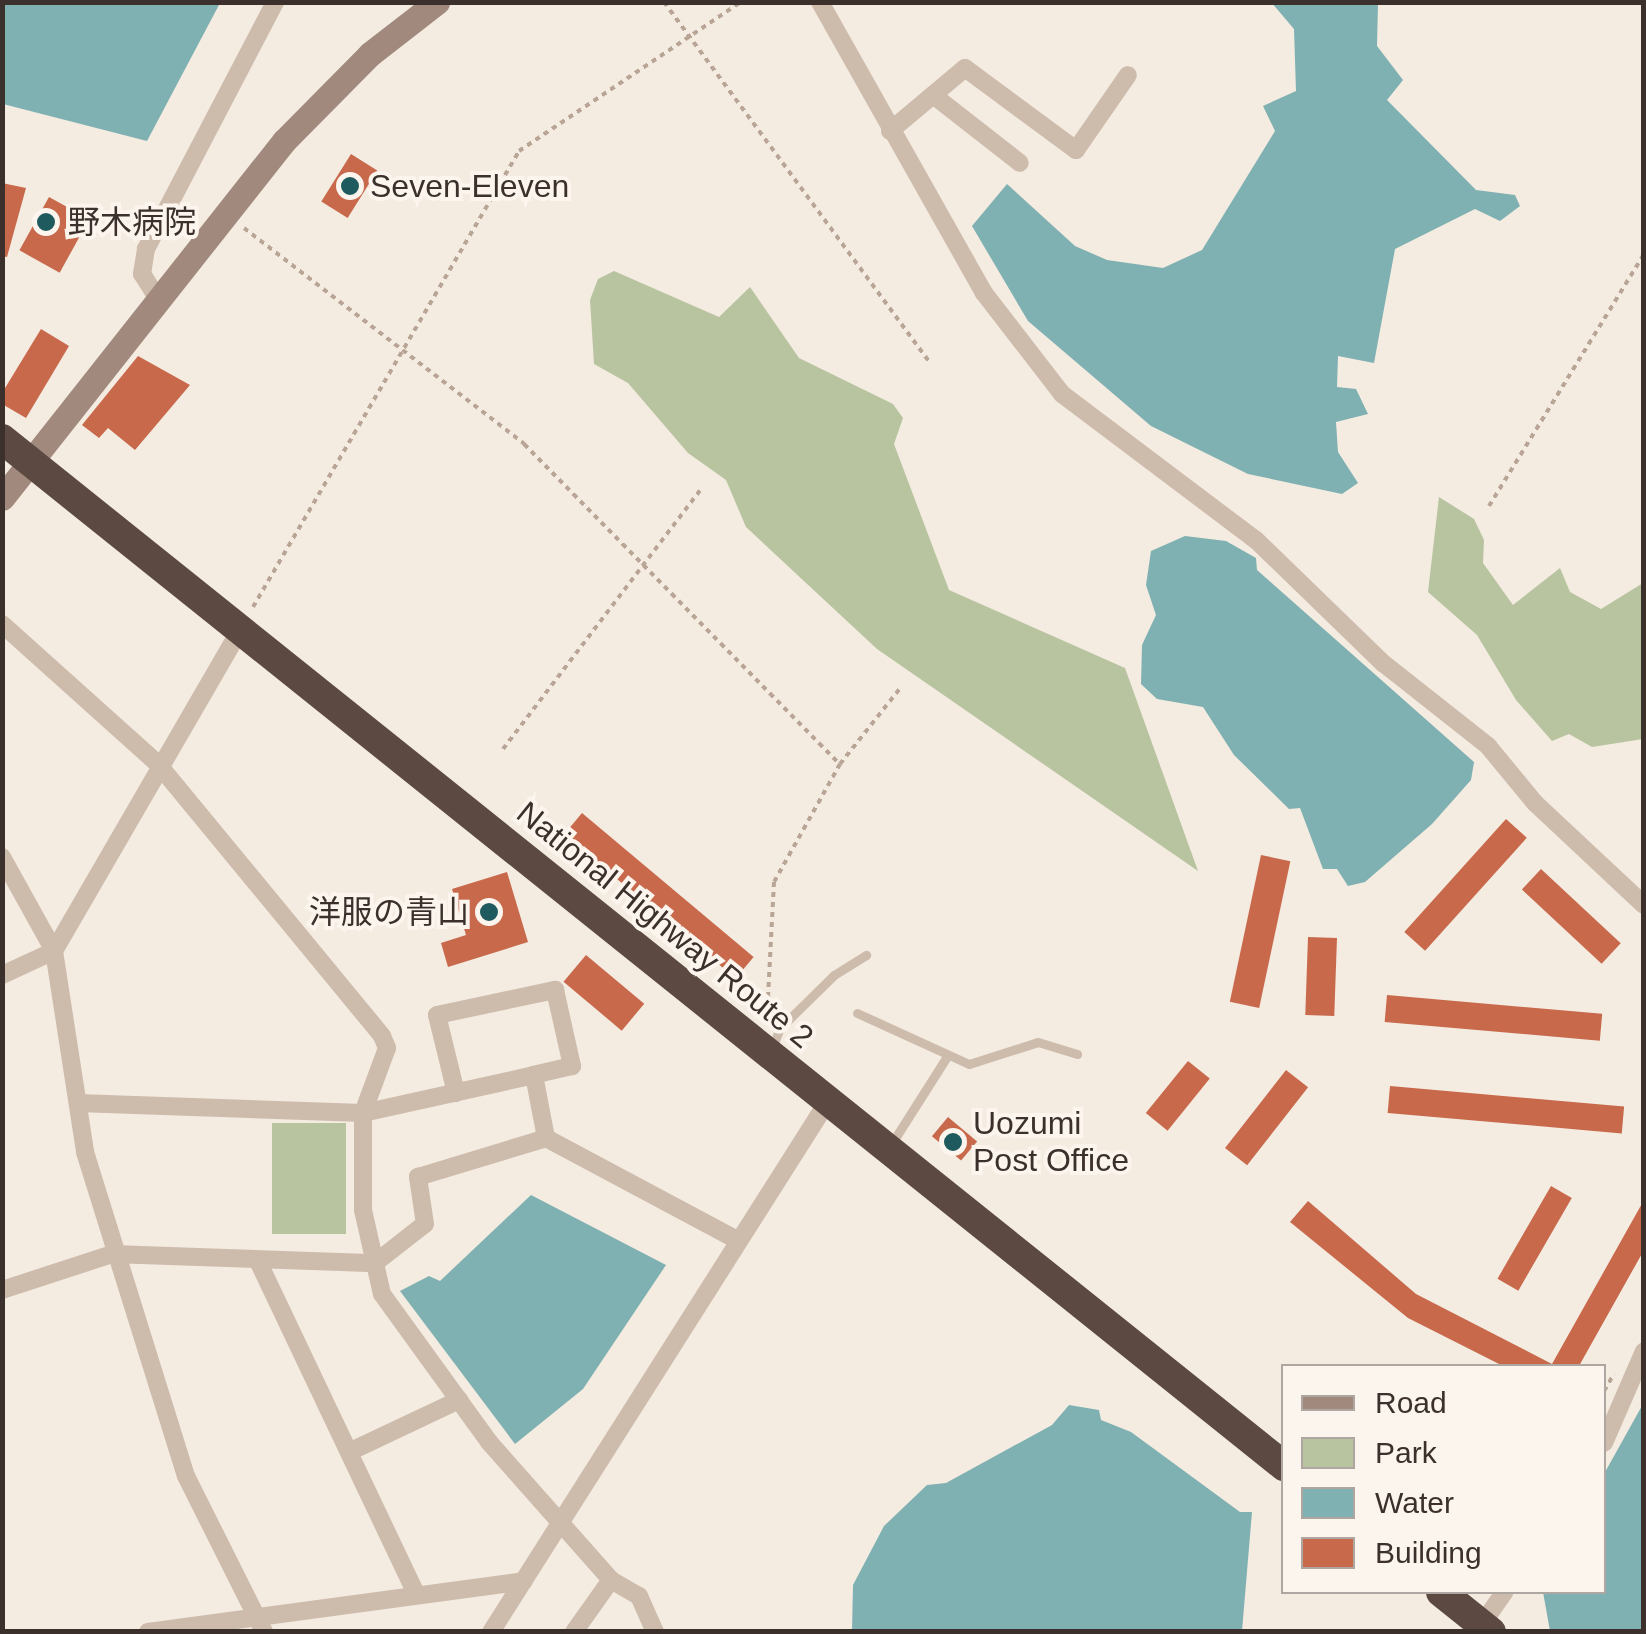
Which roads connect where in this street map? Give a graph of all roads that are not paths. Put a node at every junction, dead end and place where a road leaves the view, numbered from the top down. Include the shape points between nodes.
1 (275, 2) edge
2 (437, 2) edge
3 (820, 2) edge
4 (1128, 74) dead end
5 (933, 94) junction
6 (890, 131) junction
7 (1020, 163) dead end
8 (156, 296) junction
9 (2, 439) edge
10 (32, 460) junction
11 (2, 498) edge
12 (2, 624) edge
13 (240, 630) junction
14 (158, 764) junction
15 (2, 857) edge
16 (1644, 905) edge
17 (54, 951) junction
18 (866, 956) dead end
19 (2, 975) edge
20 (856, 1013) dead end
21 (775, 1040) junction
22 (1077, 1054) dead end
23 (946, 1058) junction
24 (534, 1075) junction
25 (456, 1094) junction
26 (828, 1101) junction
27 (78, 1103) junction
28 (363, 1112) junction
29 (546, 1138) junction
30 (888, 1149) junction
31 (736, 1240) junction
32 (112, 1254) junction
33 (258, 1261) junction
34 (374, 1262) junction
35 (2, 1290) edge
36 (1644, 1352) edge
37 (459, 1400) junction
38 (1606, 1438) edge
39 (348, 1452) junction
40 (1281, 1464) edge
41 (562, 1519) junction
42 (524, 1580) junction
43 (611, 1580) junction
44 (415, 1591) junction
45 (1444, 1594) edge
46 (1503, 1594) edge
47 (262, 1624) edge
48 (1486, 1628) edge
49 (148, 1632) edge
50 (491, 1632) edge
51 (574, 1632) edge
52 (655, 1632) edge

1 - 8 street via 146,249 142,274
2 - 8 main road via 326,95
3 - 6 street
4 - 5 street via 1076,150 965,68
5 - 6 street
5 - 7 street
6 - 16 street via 984,293 1062,394 1256,540 1382,664 1488,746 1535,803
8 - 10 main road
9 - 10 highway, National Highway Route 2
10 - 11 main road
10 - 13 highway, National Highway Route 2
12 - 14 street
13 - 14 street
13 - 21 highway, National Highway Route 2
14 - 17 street
14 - 28 street via 382,1036 384,1062
15 - 17 street
17 - 19 street
17 - 27 street
18 - 21 lane via 834,974
20 - 23 lane
21 - 26 highway, National Highway Route 2
22 - 23 lane via 1038,1042 969,1064
23 - 30 lane
24 - 25 street
24 - 25 street via 572,1066 555,990 438,1015
24 - 29 street
25 - 28 street
26 - 30 highway, National Highway Route 2
26 - 31 street
27 - 28 street
27 - 32 street
28 - 34 street via 363,1210
29 - 31 street
29 - 34 street via 418,1177 425,1224
30 - 40 highway, National Highway Route 2
31 - 41 street
32 - 33 street
32 - 35 street
32 - 47 street via 186,1476
33 - 34 street
33 - 39 street
34 - 37 street via 382,1294
36 - 38 street
37 - 39 street
37 - 41 street
39 - 44 street
41 - 42 street
41 - 43 street
42 - 44 street
42 - 50 street
43 - 51 street
43 - 52 street via 638,1596
44 - 47 street
45 - 48 highway
46 - 48 street
47 - 49 street

